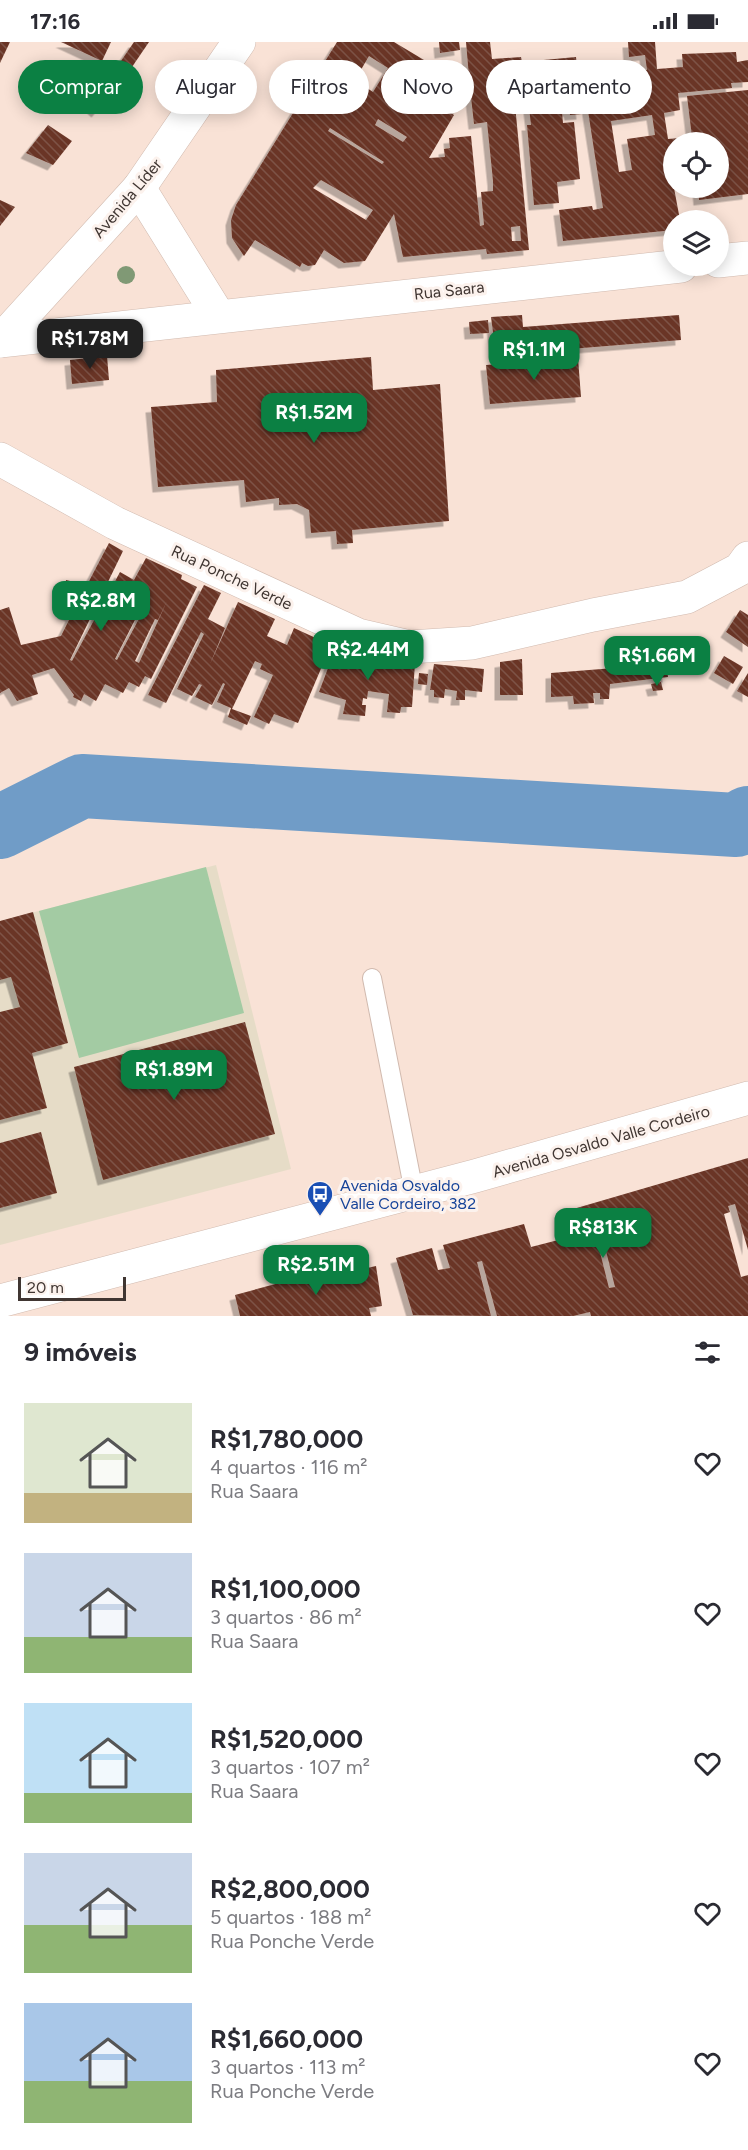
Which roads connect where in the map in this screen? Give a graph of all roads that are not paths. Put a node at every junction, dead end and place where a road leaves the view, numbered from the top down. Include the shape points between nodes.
1 (239, 42) edge
2 (139, 188) junction
3 (748, 258) edge
4 (729, 260) edge
5 (663, 268) edge
6 (218, 315) junction
7 (0, 341) edge
8 (0, 459) edge
9 (748, 558) edge
10 (372, 978) dead end
11 (748, 1098) edge
12 (414, 1192) junction
13 (0, 1301) edge

1 - 2 street, Avenida Líder
2 - 6 street
2 - 7 street, Avenida Líder
3 - 4 street
5 - 6 street, Rua Saara
6 - 7 street, Rua Saara
8 - 9 street, Rua Ponche Verde via 115,523 337,626 410,647 472,643 687,597 740,569
10 - 12 lane
11 - 12 street, Avenida Osvaldo Valle Cordeiro
12 - 13 street, Avenida Osvaldo Valle Cordeiro

